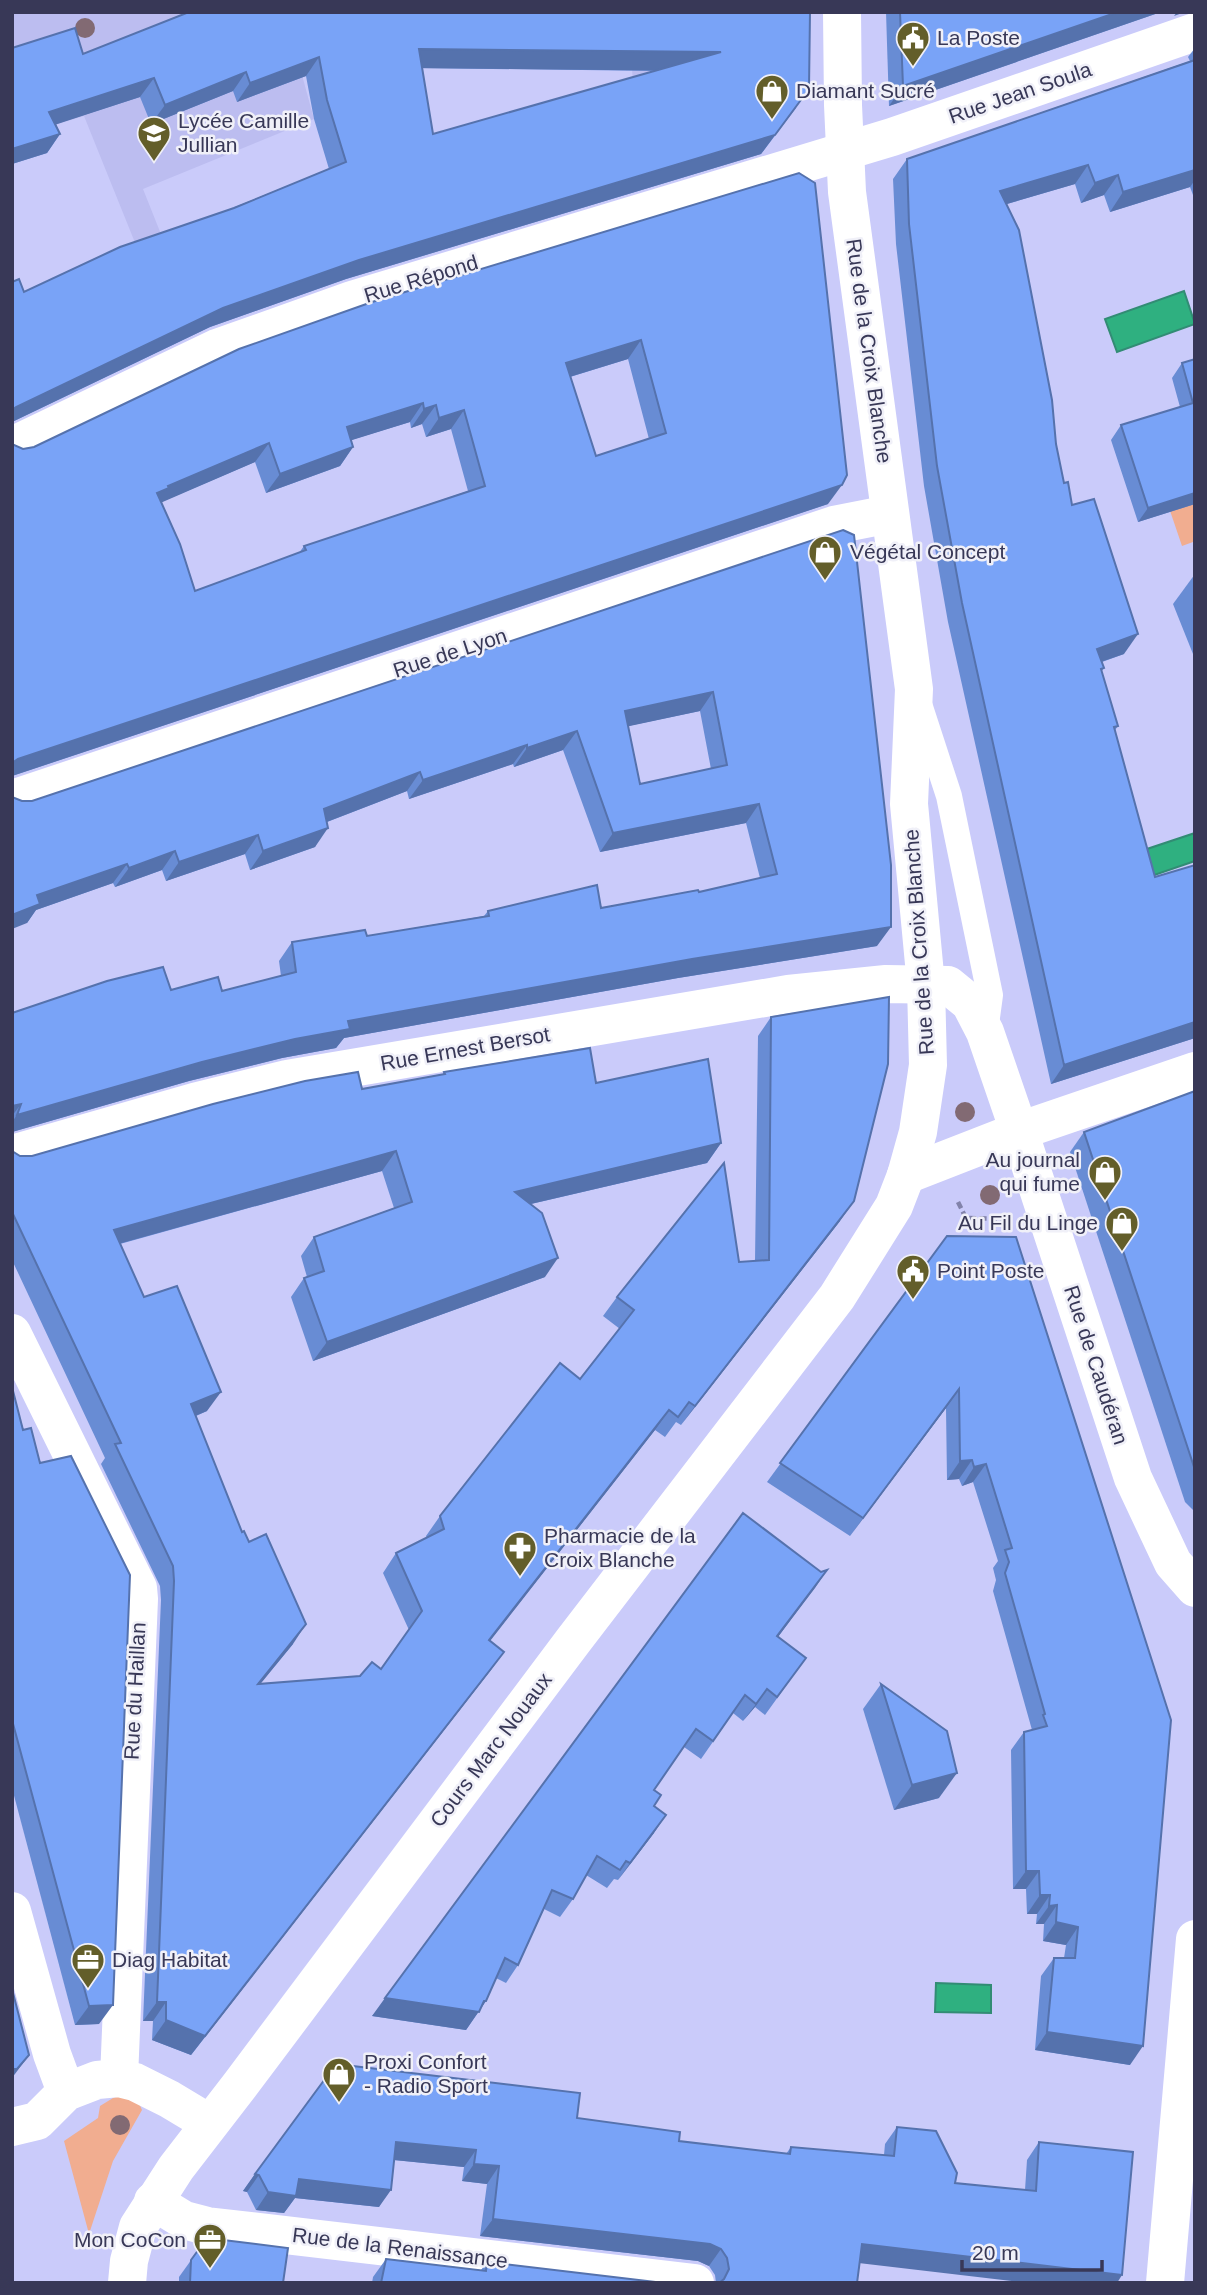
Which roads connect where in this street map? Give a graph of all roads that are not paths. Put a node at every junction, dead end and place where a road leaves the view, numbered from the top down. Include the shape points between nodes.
1 (842, 12) edge
2 (1195, 32) edge
3 (845, 150) junction
4 (12, 446) edge
5 (890, 514) junction
6 (914, 689) junction
7 (12, 799) edge
8 (926, 985) junction
9 (985, 1032) junction
10 (1195, 1071) edge
11 (1019, 1131) junction
12 (12, 1154) edge
13 (906, 1175) junction
14 (881, 1229) joint
15 (12, 1333) edge
16 (1195, 1588) edge
17 (12, 1910) edge
18 (1195, 1939) edge
19 (118, 2078) junction
20 (66, 2092) junction
21 (209, 2123) junction
22 (12, 2127) edge
23 (153, 2201) junction
24 (127, 2283) edge
25 (695, 2283) edge
26 (1164, 2283) edge

1 - 3 street, Rue de la Croix Blanche
2 - 3 street, Rue Jean Soula
3 - 4 street, Rue Répond via 352,300 217,348
3 - 5 street, Rue de la Croix Blanche
5 - 6 street, Rue de la Croix Blanche
5 - 7 street, Rue de Lyon via 834,525
6 - 8 street, Rue de la Croix Blanche via 909,804
6 - 9 lane, Rue de la Croix Blanche via 949,796 990,995
8 - 9 street, Rue Ernest Bersot via 948,985 970,1003
8 - 12 street, Rue Ernest Bersot via 886,984 788,994 286,1079
8 - 13 street, Rue de la Croix Blanche via 926,1091
9 - 11 street, Rue de la Croix Blanche
10 - 11 street
11 - 13 street
11 - 16 street, Rue de Caudéran via 1133,1478 1172,1563
13 - 14 street, Rue de la Croix Blanche
14 - 21 street, Cours Marc Nouaux via 837,1297
15 - 19 street, Rue du Haillan via 138,1588
17 - 20 street
18 - 26 street
19 - 20 street via 97,2080
19 - 21 street via 135,2082
20 - 22 street via 37,2121
21 - 23 street, Cours Marc Nouaux
23 - 24 street, Cours Marc Nouaux via 138,2227
23 - 25 street, Rue de la Renaissance via 184,2220 207,2226

